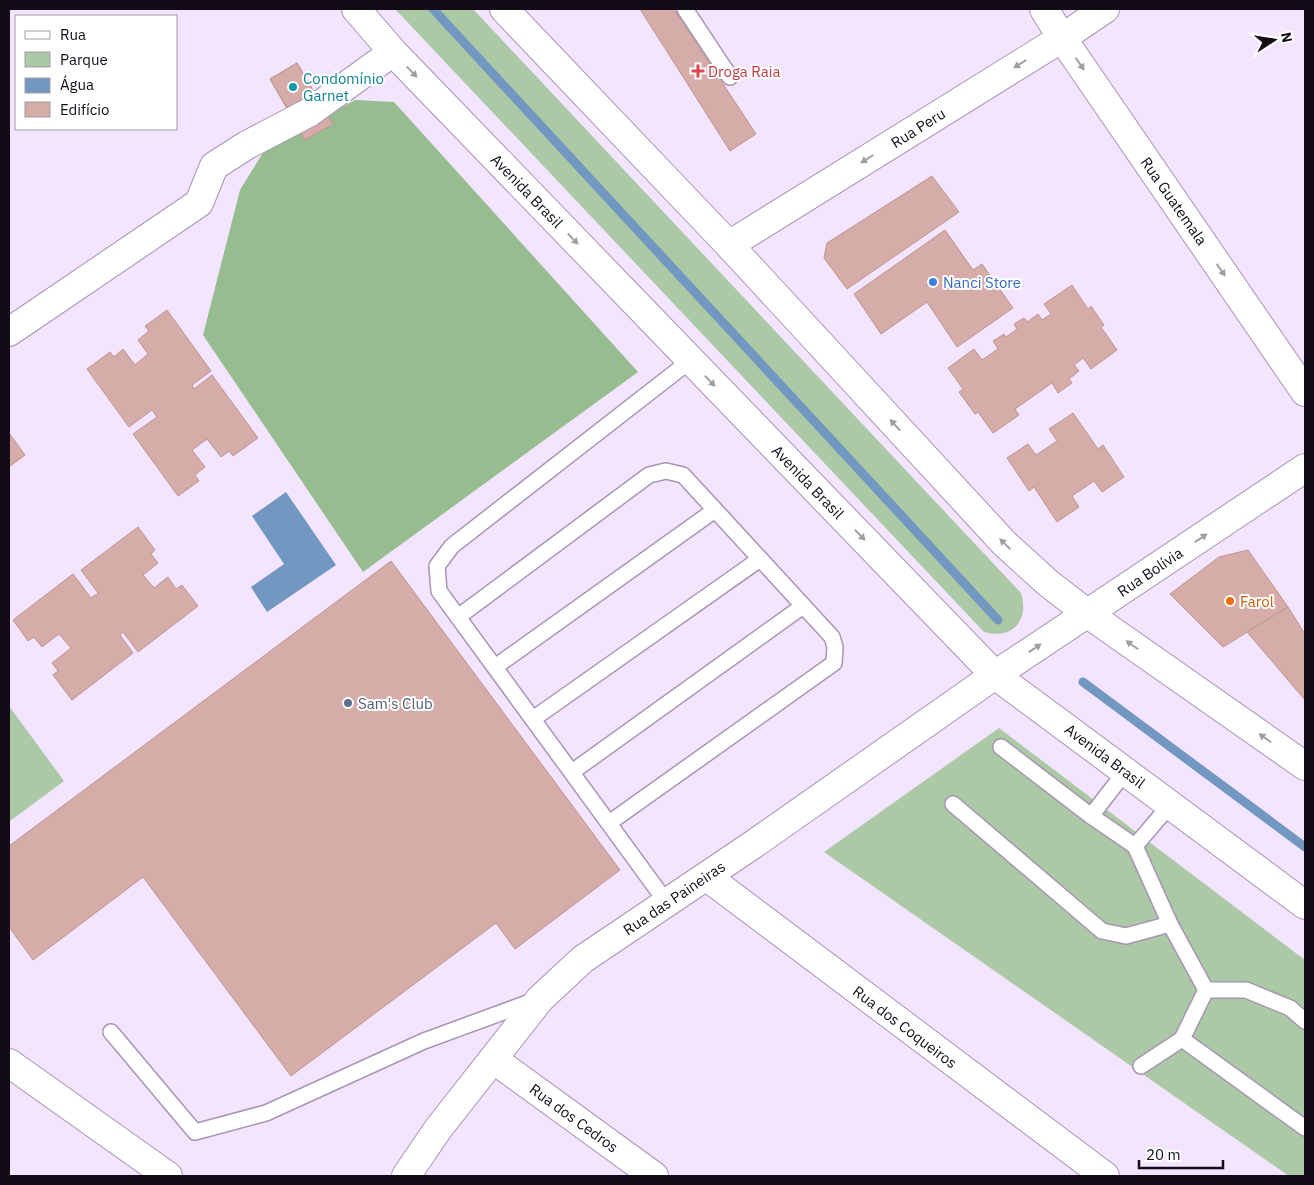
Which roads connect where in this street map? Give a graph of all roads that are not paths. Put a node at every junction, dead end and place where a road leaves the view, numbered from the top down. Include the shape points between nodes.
1 (356, 9) edge
2 (685, 9) edge
3 (1044, 9) edge
4 (1105, 9) edge
5 (509, 11) edge
6 (1062, 38) junction
7 (393, 52) junction
8 (730, 77) dead end
9 (729, 245) junction
10 (9, 332) edge
11 (691, 360) junction
12 (1305, 392) edge
13 (1305, 468) edge
14 (715, 510) junction
15 (760, 559) junction
16 (803, 606) junction
17 (1088, 614) junction
18 (458, 617) junction
19 (495, 668) junction
20 (995, 675) junction
21 (533, 719) junction
22 (1001, 747) dead end
23 (1305, 766) edge
24 (572, 772) junction
25 (1125, 772) junction
26 (953, 804) dead end
27 (1170, 805) junction
28 (1091, 816) junction
29 (609, 823) junction
30 (1135, 846) junction
31 (707, 877) junction
32 (667, 902) junction
33 (1305, 905) edge
34 (1170, 924) junction
35 (1206, 990) junction
36 (540, 999) junction
37 (1305, 1021) edge
38 (112, 1032) dead end
39 (1182, 1039) junction
40 (493, 1059) junction
41 (9, 1063) edge
42 (1141, 1066) dead end
43 (1305, 1128) edge
44 (168, 1176) edge
45 (406, 1176) edge
46 (654, 1176) edge
47 (1105, 1176) edge

1 - 7 main road, Avenida Brasil
2 - 8 lane
3 - 6 main road, Rua Guatemala
4 - 6 main road, Rua Peru
5 - 9 main road
6 -> 9 main road, Rua Peru
6 -> 12 main road, Rua Guatemala
7 - 10 main road via 310,112 214,166 199,203
7 -> 11 main road, Avenida Brasil
17 -> 9 main road via 1005,544
11 - 18 lane via 452,546 437,566 439,591
11 -> 20 main road, Avenida Brasil
17 -> 13 main road, Rua Bolívia
14 - 15 lane
14 - 18 lane via 683,475 666,471 648,475
14 - 19 lane
15 - 16 lane
15 - 21 lane
16 - 24 lane
16 - 29 lane via 832,637 834,663
20 -> 17 main road, Rua Bolívia
23 -> 17 main road
18 - 19 lane
19 - 21 lane
20 - 25 main road, Avenida Brasil
20 - 31 main road, Rua das Paineiras
21 - 24 lane
22 - 28 lane
24 - 29 lane
25 - 27 main road, Avenida Brasil
25 - 28 lane
26 - 34 lane via 1102,931 1126,936
27 - 30 lane
27 - 33 main road, Avenida Brasil
28 - 30 lane
29 - 32 lane
30 - 34 lane
31 - 32 main road, Rua das Paineiras
31 - 47 main road, Rua dos Coqueiros
32 - 36 main road, Rua das Paineiras via 583,960
34 - 35 lane
35 - 37 lane via 1246,990 1290,1008
35 - 39 lane
36 - 38 lane via 424,1041 266,1113 195,1132
36 - 40 main road, Rua das Paineiras
39 - 42 lane
39 - 43 lane
40 - 45 main road, Rua das Paineiras
40 - 46 main road, Rua dos Cedros
41 - 44 main road

